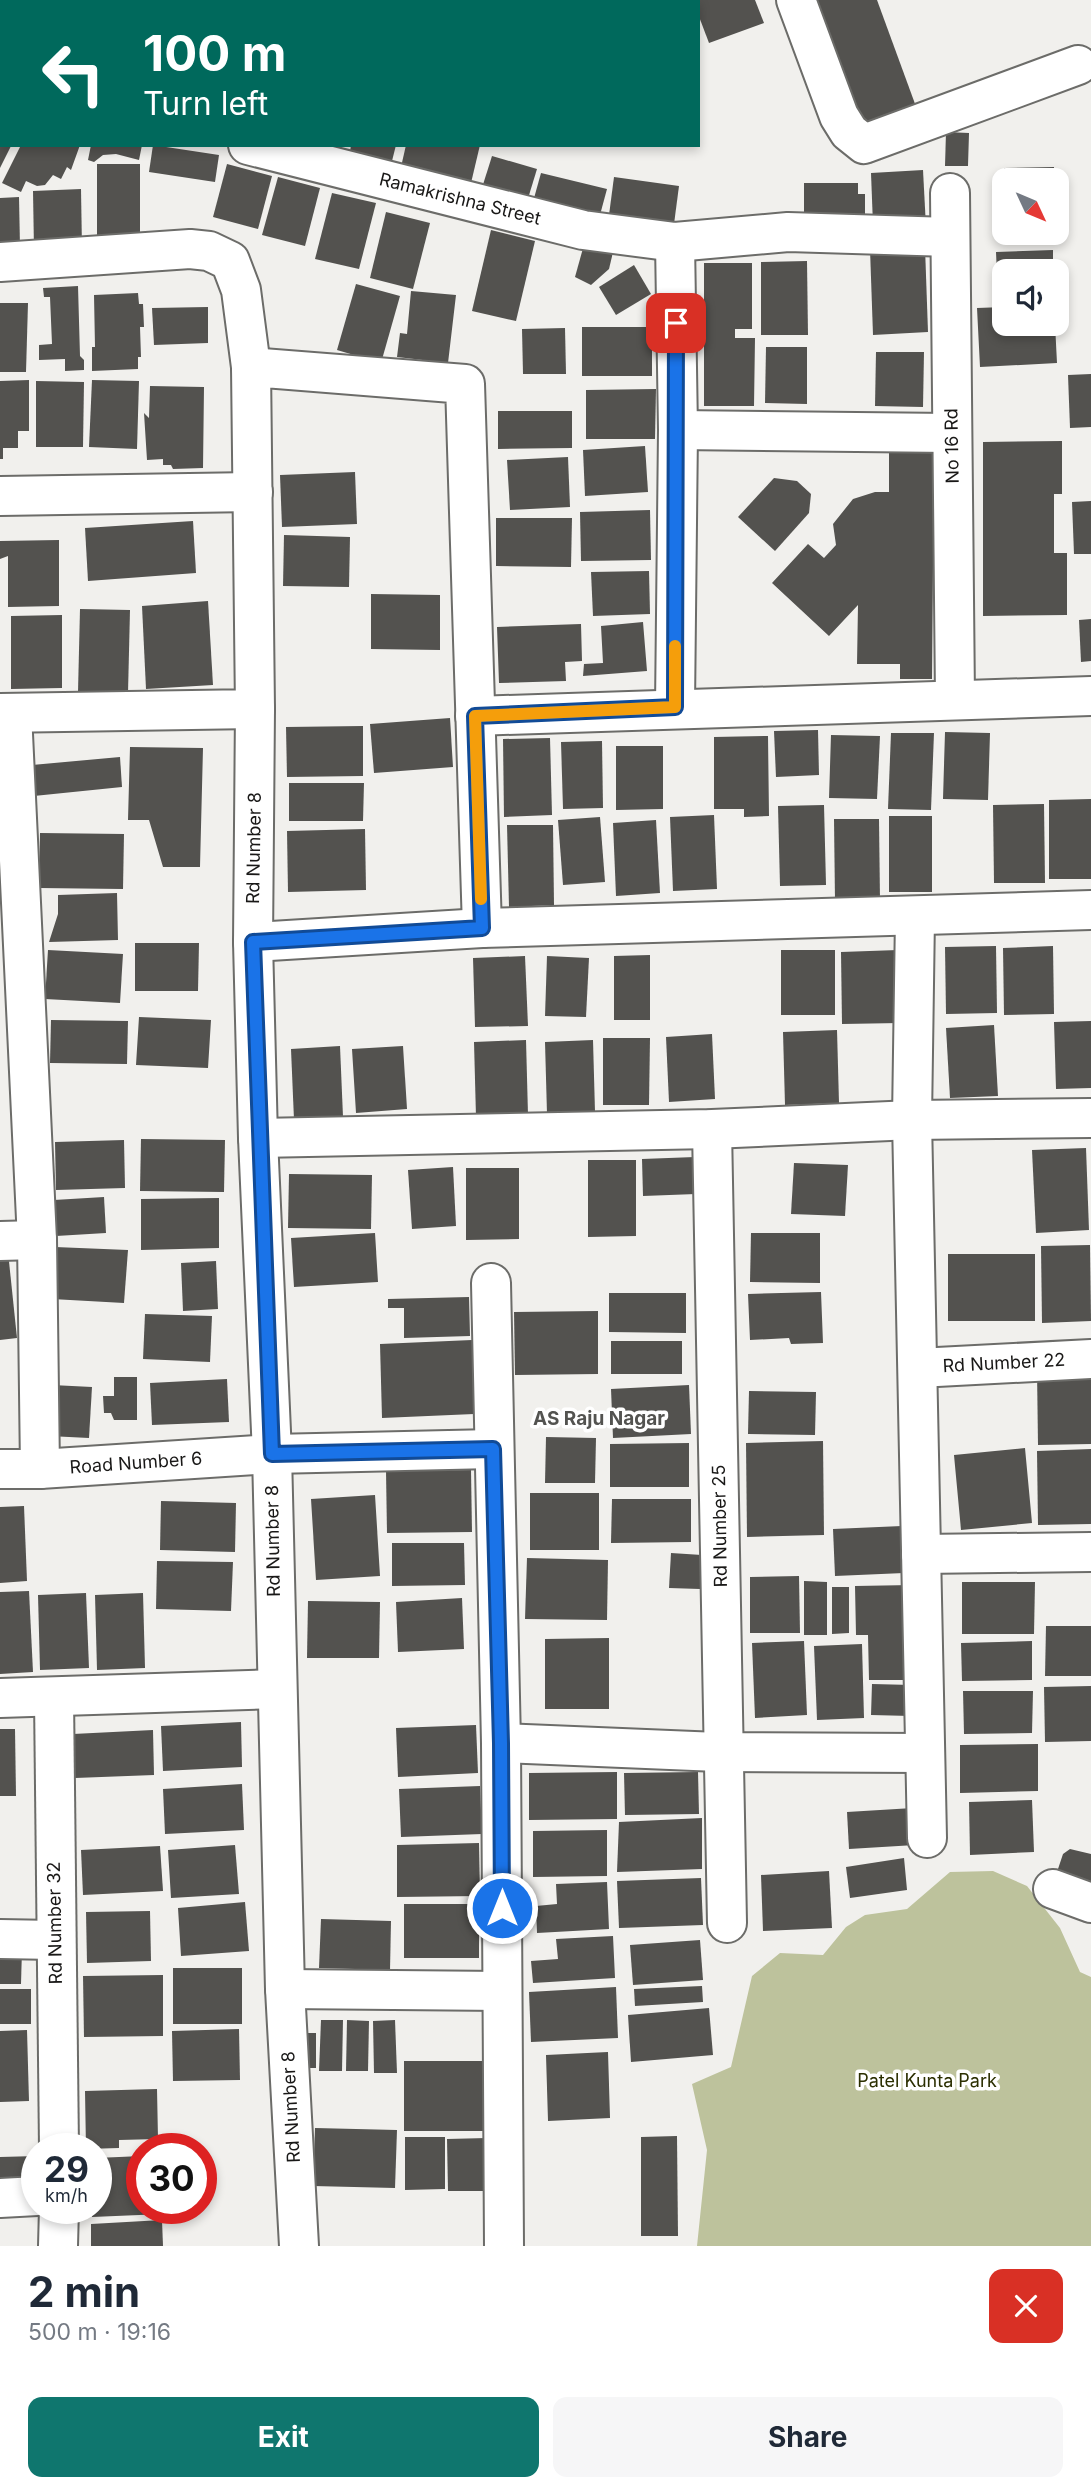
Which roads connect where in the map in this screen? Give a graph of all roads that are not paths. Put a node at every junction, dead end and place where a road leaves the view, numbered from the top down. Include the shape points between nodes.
1 (796, 0) edge
2 (1078, 65) dead end
3 (256, 147) edge
4 (950, 194) dead end
5 (950, 237) junction
6 (675, 242) junction
7 (0, 262) edge
8 (251, 367) junction
9 (678, 430) junction
10 (951, 433) junction
11 (253, 492) junction
12 (0, 496) edge
13 (1091, 696) edge
14 (955, 699) junction
15 (675, 707) junction
16 (255, 709) junction
17 (6, 713) edge
18 (475, 716) junction
19 (1091, 910) edge
20 (915, 916) junction
21 (482, 928) junction
22 (253, 942) junction
23 (14, 1032) edge
24 (1091, 1118) edge
25 (912, 1121) junction
26 (712, 1129) junction
27 (258, 1138) junction
28 (19, 1241) edge
29 (491, 1283) dead end
30 (1091, 1359) edge
31 (918, 1368) junction
32 (493, 1449) junction
33 (272, 1454) junction
34 (0, 1469) edge
35 (40, 1469) junction
36 (1091, 1552) edge
37 (921, 1554) junction
38 (275, 1689) junction
39 (54, 1697) junction
40 (0, 1698) edge
41 (501, 1743) junction
42 (725, 1752) junction
43 (925, 1753) junction
44 (927, 1838) dead end
45 (1053, 1889) dead end
46 (1091, 1903) edge
47 (727, 1923) dead end
48 (0, 1939) edge
49 (55, 1940) junction
50 (285, 1989) junction
51 (502, 1991) junction
52 (59, 2133) edge
53 (21, 2197) edge
54 (0, 2198) edge
55 (59, 2224) edge
56 (58, 2246) edge
57 (299, 2246) edge
58 (504, 2246) edge

1 - 2 street via 839,116 863,145
3 - 6 street, Ramakrishna Street via 583,230
4 - 5 street, No 16 Rd
5 - 6 street, Ramakrishna Street via 788,232
5 - 10 street, No 16 Rd
6 - 9 street
7 - 8 street, Rd Number 8 via 209,251 230,261 241,290
8 - 11 street, Rd Number 8
8 - 18 street via 465,384
9 - 10 street
9 - 15 street
10 - 14 street, No 16 Rd
11 - 12 street
11 - 16 street, Rd Number 8
13 - 14 street
14 - 15 street
15 - 18 street
16 - 17 street
16 - 22 street, Rd Number 8
17 - 23 street
18 - 21 street
19 - 20 street
20 - 21 street
20 - 25 street
21 - 22 street
22 - 27 street, Rd Number 8
23 - 28 street
24 - 25 street
25 - 26 street
25 - 31 street
26 - 27 street
26 - 42 street, Rd Number 25
27 - 33 street, Rd Number 8
28 - 35 street
29 - 32 street
30 - 31 street, Rd Number 22
31 - 37 street
32 - 33 street, Road Number 6
32 - 41 street
33 - 35 street, Road Number 6
33 - 38 street, Rd Number 8
34 - 35 street, Road Number 6
36 - 37 street
37 - 43 street
38 - 39 street
38 - 50 street, Rd Number 8
39 - 40 street
39 - 49 street, Rd Number 32
41 - 42 street
41 - 51 street
42 - 43 street
42 - 47 street, Rd Number 25
43 - 44 street
45 - 46 street
48 - 49 street
49 - 52 street, Rd Number 32
50 - 51 street
50 - 57 street, Rd Number 8
51 - 58 street
53 - 54 street
55 - 56 street

